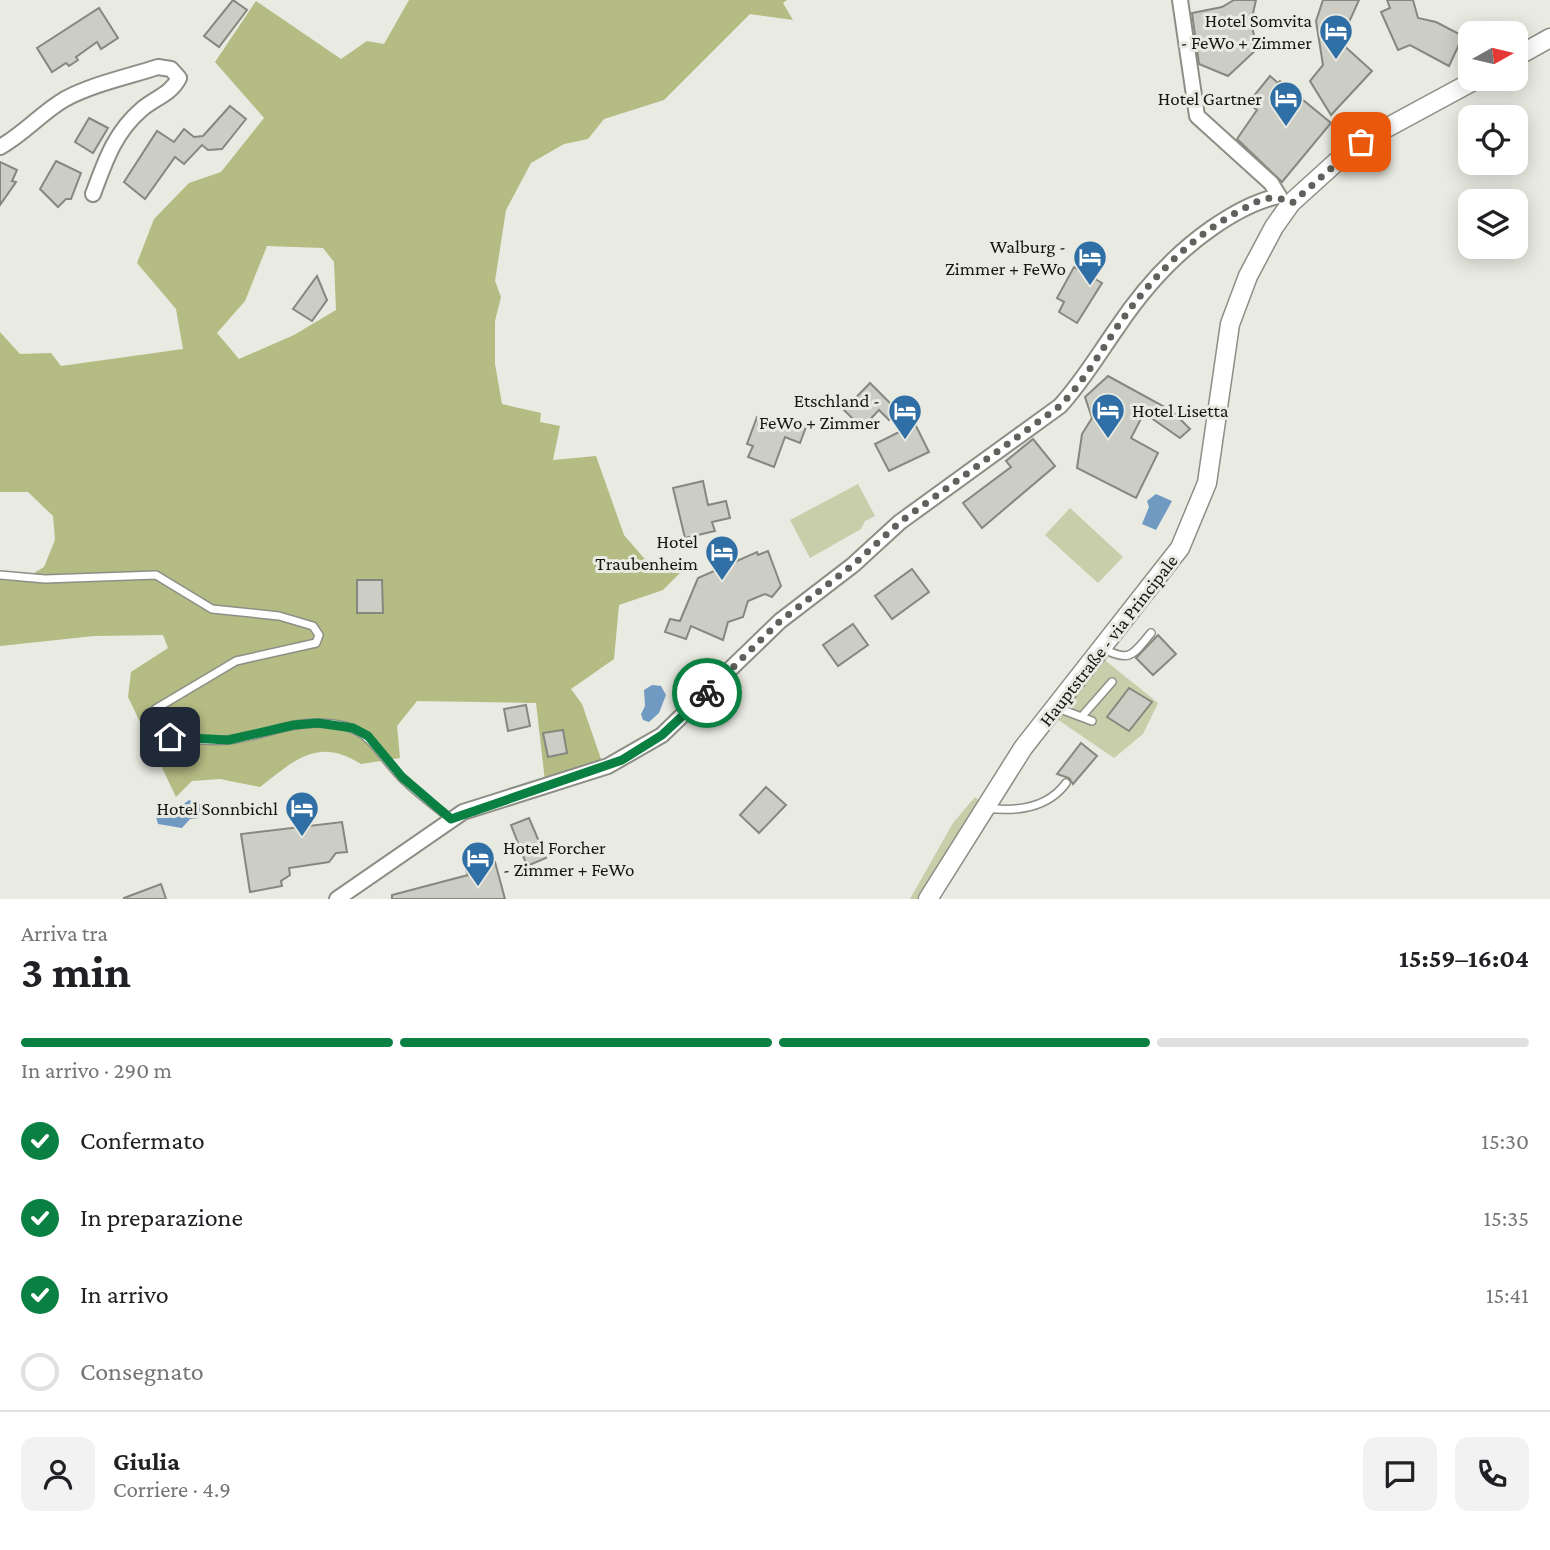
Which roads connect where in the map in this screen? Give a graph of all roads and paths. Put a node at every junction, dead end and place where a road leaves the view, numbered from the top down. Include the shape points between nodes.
1 (1180, 0) edge
2 (1550, 37) edge
3 (1528, 50) edge
4 (1458, 89) edge
5 (0, 147) edge
6 (93, 194) dead end
7 (1285, 200) junction
8 (0, 575) edge
9 (1151, 633) dead end
10 (1100, 647) junction
11 (1112, 682) dead end
12 (1055, 706) junction
13 (1083, 715) junction
14 (1092, 721) dead end
15 (1066, 783) dead end
16 (985, 808) junction
17 (451, 819) junction
18 (337, 899) edge
19 (928, 899) edge

1 - 7 street via 1197,116
2 - 3 street
4 - 7 street, Hauptstraße - via Principale via 1361,142
5 - 6 street via 68,98 158,67 171,69 179,78 174,88 142,109 116,138
7 - 10 street, Hauptstraße - via Principale via 1237,301 1225,347 1207,483 1197,512 1180,548
7 - 17 street via 1244,209 1186,246 1159,273 1060,406 900,522 780,621 662,735 608,766
8 - 17 lane via 45,579 156,575 212,609 279,616 313,626 319,635 316,643 236,661 157,708 148,715 146,729 158,738 228,740 294,725 353,728 368,736 402,777
9 - 10 lane via 1131,655 1120,657
10 - 12 street, Hauptstraße - via Principale
11 - 13 lane
12 - 13 lane
12 - 16 street, Hauptstraße - via Principale
13 - 14 lane
15 - 16 lane via 1057,796 1045,802 1011,810
16 - 19 street, Hauptstraße - via Principale
17 - 18 street

